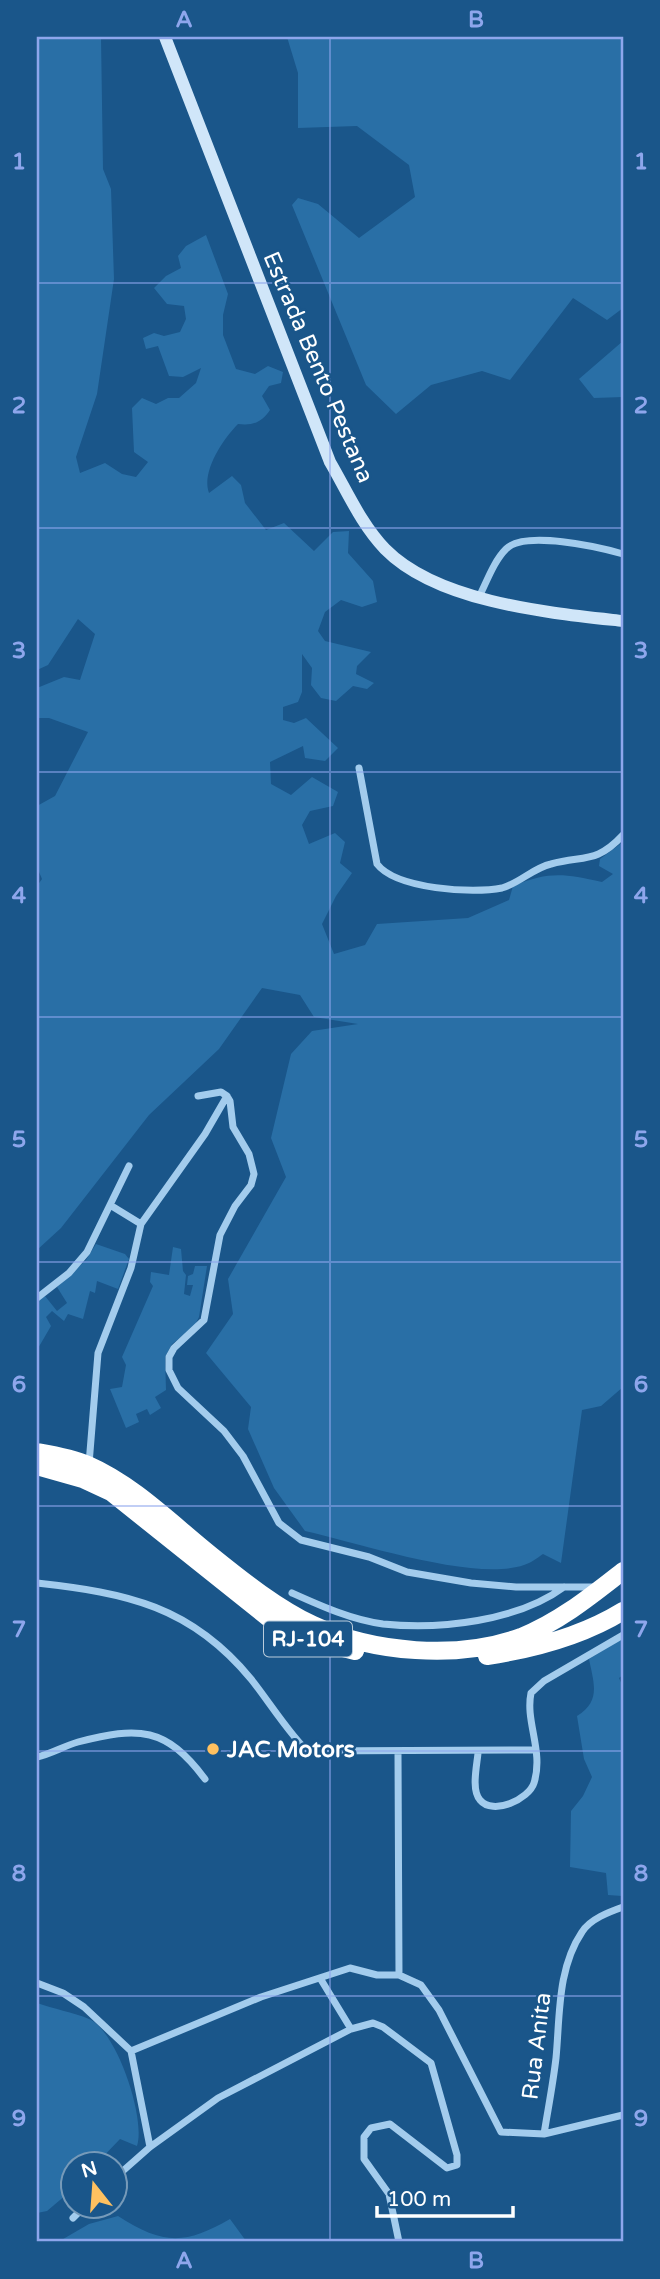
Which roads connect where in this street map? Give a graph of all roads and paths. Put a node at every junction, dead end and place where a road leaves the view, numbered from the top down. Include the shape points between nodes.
1 (165, 37) edge
2 (623, 554) edge
3 (479, 597) junction
4 (623, 621) edge
5 (359, 768) dead end
6 (623, 835) edge
7 (198, 1096) dead end
8 (227, 1096) junction
9 (129, 1166) dead end
10 (110, 1205) junction
11 (141, 1224) junction
12 (37, 1298) edge
13 (37, 1452) edge
14 (89, 1465) junction
15 (37, 1466) edge
16 (623, 1571) edge
17 (37, 1583) edge
18 (564, 1587) junction
19 (603, 1587) junction
20 (292, 1593) dead end
21 (623, 1611) edge
22 (623, 1635) edge
23 (537, 1750) junction
24 (398, 1753) junction
25 (478, 1753) junction
26 (37, 1757) edge
27 (205, 1779) dead end
28 (623, 1907) edge
29 (399, 1975) junction
30 (320, 1978) junction
31 (37, 1983) edge
32 (351, 2029) junction
33 (131, 2051) junction
34 (623, 2115) edge
35 (544, 2134) junction
36 (150, 2147) junction
37 (130, 2165) edge
38 (399, 2242) edge

1 - 3 main road, Estrada Bento Pestana via 313,421 360,516 384,548 409,570
2 - 3 street via 517,541 496,563
3 - 4 main road, Estrada Bento Pestana
5 - 6 street via 377,864 390,874 426,886 504,887 553,863 602,855
7 - 8 street via 221,1092
8 - 11 street
8 - 18 street via 233,1127 249,1154 254,1174 220,1236 204,1320 169,1357 172,1380 224,1431 279,1523 302,1540 407,1572 516,1587
9 - 10 street
10 - 11 street
10 - 12 street via 80,1262
11 - 14 street via 131,1268 98,1353
13 - 14 highway, RJ-104
14 - 19 highway, RJ-104 via 125,1487 261,1593 312,1625 347,1638 420,1649 499,1643 542,1627
15 - 21 highway, RJ-104 via 111,1492 275,1623 304,1638 384,1658 433,1661 520,1651
16 - 19 highway, RJ-104
17 - 24 street via 104,1591 197,1626 221,1645 308,1751
18 - 19 street
18 - 20 street via 523,1611 486,1620 410,1625 366,1620
22 - 23 street via 531,1693
23 - 25 street
23 - 25 street via 531,1790 502,1806 479,1800
24 - 25 street
24 - 29 street
26 - 27 street via 76,1743 136,1733 174,1744
28 - 35 street, Rua Anita via 582,1931 567,1970 558,2007 556,2060
29 - 30 street via 351,1968
29 - 35 street via 421,1985 439,2010 498,2129
30 - 32 street
30 - 33 street via 261,1997
31 - 33 street via 84,2007
32 - 36 street via 218,2098
32 - 38 street via 373,2023 383,2027 431,2063 455,2148 457,2165 447,2168 390,2124 371,2128 364,2137 364,2158 389,2194
33 - 36 street
34 - 35 street
36 - 37 street

